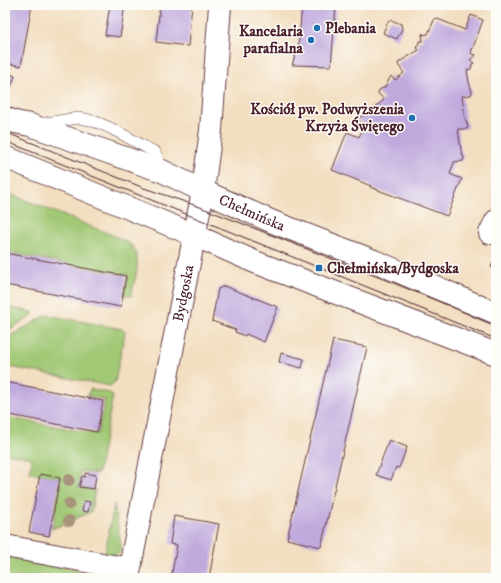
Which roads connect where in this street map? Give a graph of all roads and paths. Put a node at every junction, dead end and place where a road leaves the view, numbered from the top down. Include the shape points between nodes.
1 (220, 5) edge
2 (5, 118) edge
3 (5, 158) edge
4 (203, 191) junction
5 (194, 235) junction
6 (496, 314) edge
7 (496, 354) edge
8 (5, 546) edge
9 (128, 574) edge

1 - 4 main road, Bydgoska via 211,130
2 - 4 main road, Chełmińska via 162,171
3 - 5 main road
4 - 5 main road, Bydgoska
4 - 6 main road, Chełmińska
5 - 7 main road via 255,262
5 - 9 main road, Bydgoska
8 - 9 main road

